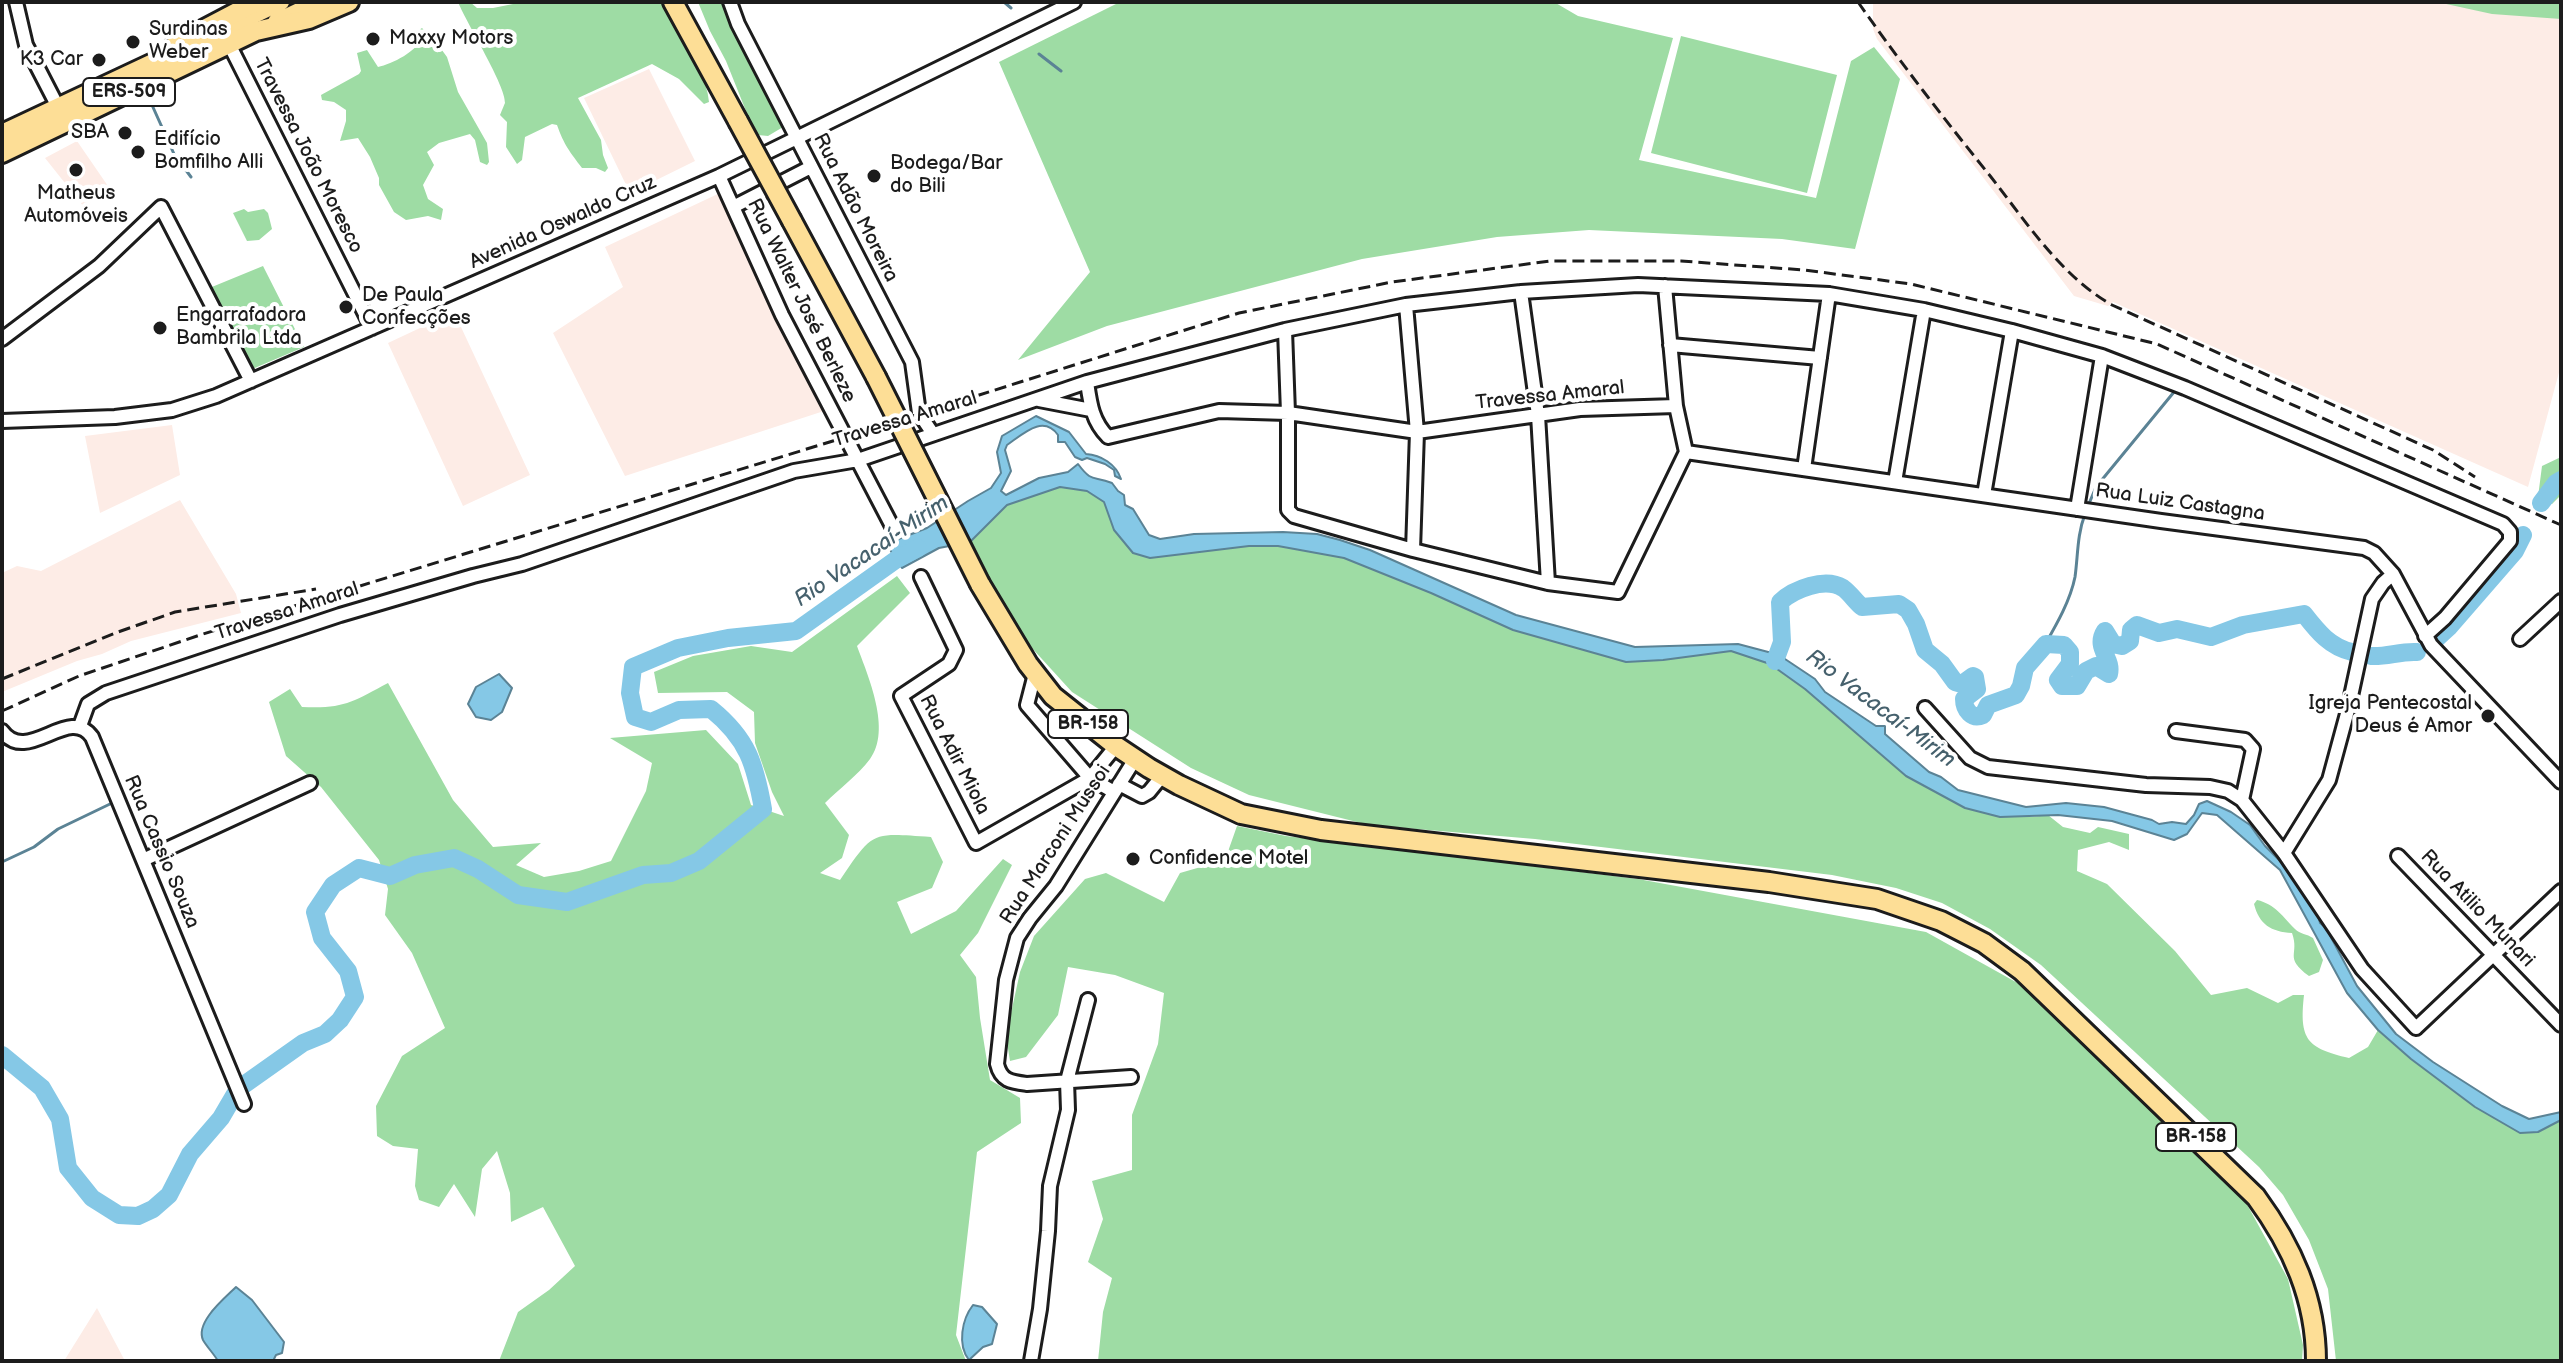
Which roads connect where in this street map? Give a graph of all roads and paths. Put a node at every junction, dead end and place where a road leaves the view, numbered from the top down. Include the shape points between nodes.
1 (16, 2) edge
2 (256, 2) edge
3 (281, 2) edge
4 (318, 2) edge
5 (349, 2) edge
6 (673, 2) edge
7 (688, 2) edge
8 (730, 2) edge
9 (1037, 2) edge
10 (1074, 2) edge
11 (1043, 17) junction
12 (256, 31) junction
13 (229, 44) junction
14 (703, 55) junction
15 (164, 58) junction
16 (58, 107) junction
17 (2, 134) edge
18 (797, 138) junction
19 (2, 153) edge
20 (811, 167) junction
21 (719, 176) junction
22 (733, 207) junction
23 (1665, 286) junction
24 (1521, 292) junction
25 (1829, 294) junction
26 (1406, 305) junction
27 (1924, 310) junction
28 (372, 328) junction
29 (1285, 330) junction
30 (2012, 331) junction
31 (2, 339) edge
32 (1670, 345) junction
33 (2102, 356) junction
34 (1820, 358) junction
35 (251, 381) junction
36 (1087, 382) junction
37 (1035, 399) junction
38 (1676, 406) junction
39 (1091, 410) junction
40 (1288, 413) junction
41 (1538, 415) junction
42 (2, 421) edge
43 (1417, 432) junction
44 (933, 434) junction
45 (1686, 452) junction
46 (858, 460) junction
47 (1804, 469) junction
48 (1895, 482) junction
49 (1984, 495) junction
50 (2077, 509) junction
51 (893, 528) dead end
52 (1413, 550) junction
53 (2393, 574) junction
54 (921, 577) dead end
55 (1548, 583) junction
56 (2561, 601) edge
57 (2425, 636) junction
58 (2520, 639) dead end
59 (1035, 674) junction
60 (1925, 708) dead end
61 (80, 726) junction
62 (2, 731) edge
63 (2176, 731) dead end
64 (1116, 746) junction
65 (1135, 759) junction
66 (1162, 776) junction
67 (1090, 778) junction
68 (2561, 782) edge
69 (310, 783) dead end
70 (1116, 788) junction
71 (2242, 800) junction
72 (2284, 853) junction
73 (2398, 856) dead end
74 (143, 860) junction
75 (2561, 891) edge
76 (2493, 955) junction
77 (1088, 1000) dead end
78 (2561, 1025) edge
79 (1131, 1077) dead end
80 (1067, 1081) junction
81 (244, 1104) dead end
82 (1031, 1361) edge
83 (2316, 1361) edge

1 - 16 street via 26,45
2 - 15 highway, ERS-509 via 176,44
3 - 15 main road, ERS-509
4 - 12 main road, ERS-509
5 - 12 highway, ERS-509 via 309,19
6 - 14 highway, BR-158
7 - 14 highway, BR-158
8 - 18 street, Rua Adão Moreira
9 - 11 street
10 - 11 street, Avenida Oswaldo Cruz
11 - 18 street, Avenida Oswaldo Cruz
12 - 13 highway, ERS-509
13 - 19 highway, ERS-509
13 - 28 street, Travessa João Moresco
14 - 59 highway, BR-158, bridge via 980,584
15 - 16 highway, ERS-509
16 - 17 highway, ERS-509
18 - 20 street, Rua Adão Moreira
18 - 21 street, Avenida Oswaldo Cruz
20 - 22 street
20 - 44 street, Rua Adão Moreira via 912,362 919,413
21 - 22 street, Rua Walter José Berleze
21 - 28 street, Avenida Oswaldo Cruz
22 - 46 street, Rua Walter José Berleze
23 - 24 street, Travessa Amaral
23 - 25 street, Travessa Amaral
23 - 32 street
24 - 26 street, Travessa Amaral
24 - 41 street
25 - 27 street, Travessa Amaral
25 - 34 street
26 - 29 street, Travessa Amaral
26 - 43 street
27 - 30 street, Travessa Amaral
27 - 48 street
28 - 35 street, Avenida Oswaldo Cruz
29 - 36 street, Travessa Amaral
29 - 40 street
30 - 33 street, Travessa Amaral
30 - 49 street
31 - 35 street via 99,266 161,207
32 - 34 street
32 - 38 street
33 - 50 street
33 - 57 street, Travessa Amaral via 2249,413 2507,528 2510,541
34 - 47 street
35 - 42 street, Avenida Oswaldo Cruz via 172,410
36 - 37 street, Travessa Amaral
36 - 39 street
37 - 39 street
37 - 44 street, Travessa Amaral
38 - 41 street, Travessa Amaral
38 - 45 street
39 - 40 street, Travessa Amaral via 1108,437 1219,411
40 - 43 street, Travessa Amaral
40 - 52 street via 1288,510 1301,520
41 - 43 street, Travessa Amaral
41 - 55 street
43 - 52 street
44 - 46 street, Travessa Amaral
45 - 47 street, Rua Luiz Castagna
45 - 55 street via 1618,592
46 - 51 street, Rua Walter José Berleze
46 - 61 street, Travessa Amaral via 794,471 522,564 340,615 130,686 95,698
47 - 48 street, Rua Luiz Castagna
48 - 49 street, Rua Luiz Castagna
49 - 50 street, Rua Luiz Castagna
50 - 53 street, Rua Luiz Castagna via 2364,548
52 - 55 street
53 - 57 street, Rua Luiz Castagna
53 - 72 street via 2372,599 2329,780
54 - 67 street, Rua Adir Miola via 956,650 949,664 901,696 976,843
56 - 58 street
57 - 68 street, Rua Luiz Castagna
59 - 64 highway, BR-158 via 1053,696
59 - 67 street via 1027,705
60 - 71 street via 1970,758 1988,767 2210,787
61 - 62 street via 23,742 14,742
61 - 74 street, Rua Cassio Souza via 92,737
63 - 71 street via 2250,744
64 - 65 highway, BR-158
64 - 67 street
65 - 66 highway, BR-158
65 - 70 street, Rua Marconi Mussoi
66 - 70 street via 1142,796
66 - 83 highway, BR-158 via 1241,814 1321,830 1769,882 1877,899 1941,921 2022,971 2256,1197 2281,1231 2309,1301
67 - 70 street
69 - 74 street
70 - 80 street, Rua Marconi Mussoi via 1017,938 1006,980 999,1073 1009,1082
71 - 72 street
72 - 76 street via 2362,969 2416,1028
73 - 76 street, Rua Atilio Munari
74 - 81 street, Rua Cassio Souza
75 - 76 street
76 - 78 street, Rua Atilio Munari
77 - 80 street
79 - 80 street, Rua Marconi Mussoi
80 - 82 street via 1068,1110 1050,1186

